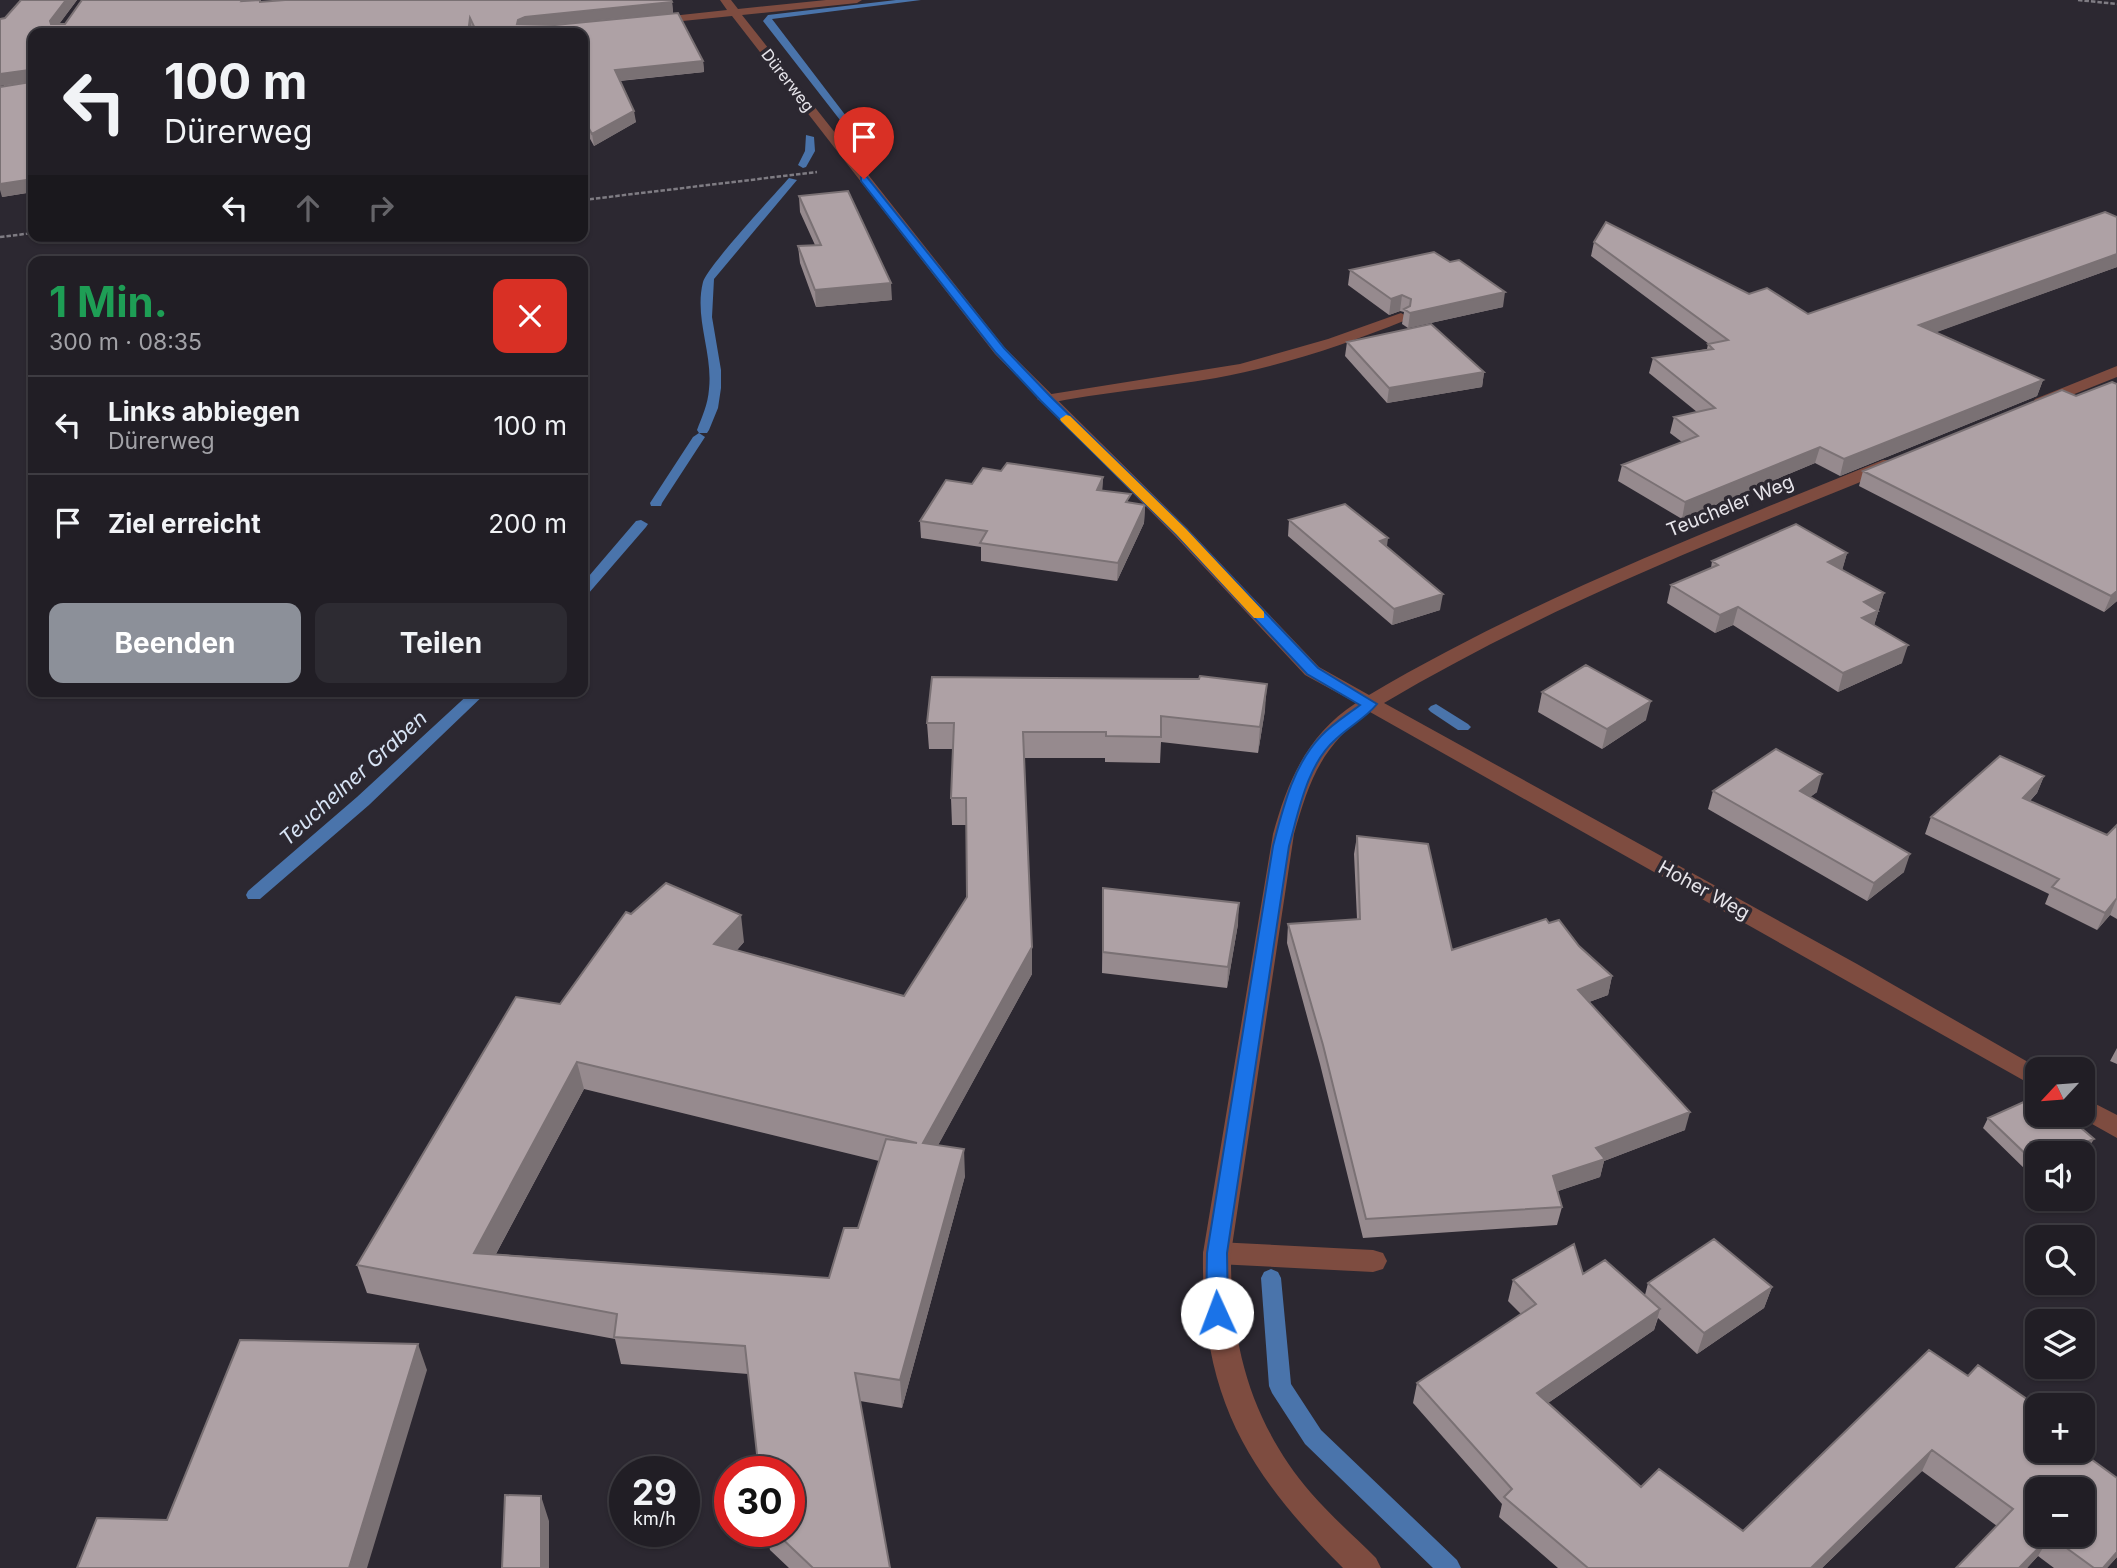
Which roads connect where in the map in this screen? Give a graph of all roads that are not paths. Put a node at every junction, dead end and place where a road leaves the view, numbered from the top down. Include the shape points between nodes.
1 (724, 0) edge
2 (857, 0) edge
3 (736, 13) junction
4 (644, 22) edge
5 (1401, 317) edge
6 (2117, 371) edge
7 (1045, 399) junction
8 (2027, 408) edge
9 (1911, 455) edge
10 (1370, 704) junction
11 (2025, 1072) edge
12 (2095, 1115) edge
13 (2117, 1128) edge
14 (1217, 1253) junction
15 (1373, 1261) dead end
16 (1365, 1568) edge

1 - 3 street, Dürerweg
2 - 3 street
3 - 4 street
3 - 7 street, Dürerweg via 978,324
5 - 7 street via 1337,342 1253,365
6 - 8 street
7 - 10 street, Dürerweg via 1181,532 1312,671
9 - 10 street, Teucheler Weg via 1579,594
10 - 11 street, Hoher Weg
10 - 14 street, Teucheler Weg via 1314,754 1294,798 1281,846
12 - 13 street
14 - 15 street
14 - 16 street, Teucheler Weg via 1219,1334 1229,1376 1247,1419 1270,1462 1301,1503

